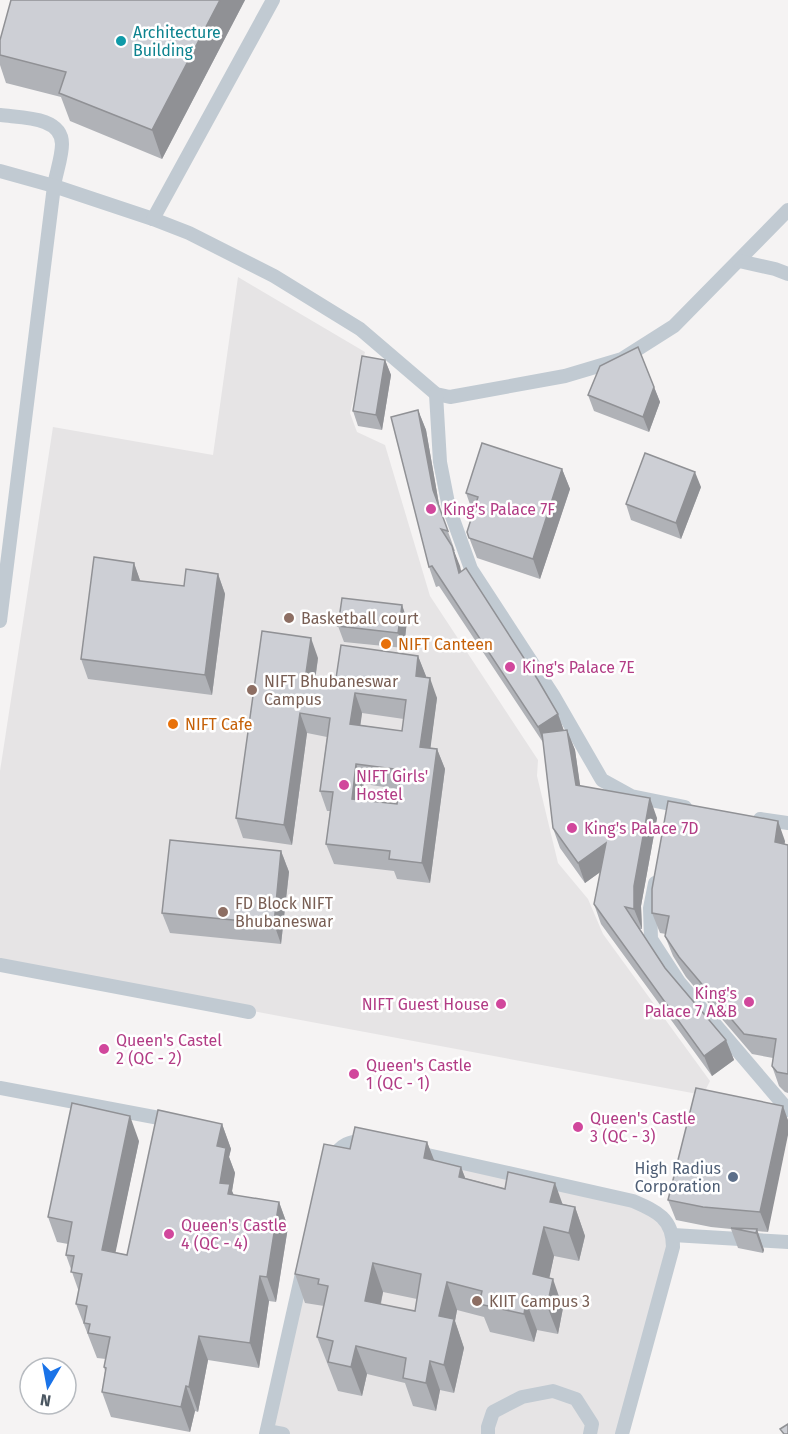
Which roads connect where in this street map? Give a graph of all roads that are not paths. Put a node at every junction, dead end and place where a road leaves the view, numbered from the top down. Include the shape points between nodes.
1 (273, 0) edge
2 (0, 116) edge
3 (0, 171) edge
4 (54, 186) junction
5 (788, 210) edge
6 (153, 219) junction
7 (739, 261) junction
8 (788, 274) edge
9 (436, 394) junction
10 (0, 621) edge
11 (702, 809) edge
12 (745, 816) edge
13 (788, 823) edge
14 (657, 873) edge
15 (0, 965) edge
16 (249, 1012) dead end
17 (0, 1088) edge
18 (788, 1110) edge
19 (187, 1124) edge
20 (378, 1143) edge
21 (401, 1149) edge
22 (326, 1169) edge
23 (673, 1235) junction
24 (788, 1242) edge
25 (306, 1260) edge
26 (266, 1432) edge
27 (283, 1434) edge
28 (488, 1434) edge
29 (590, 1434) edge
30 (622, 1434) edge

1 - 6 street
2 - 4 street via 55,125 62,144
3 - 4 street
4 - 6 street
4 - 10 street
5 - 7 street
6 - 9 street via 274,276 360,329
7 - 8 street
7 - 9 street via 674,326 622,359 565,376 450,397
9 - 11 street via 440,462 449,508 471,569 602,780 668,810
12 - 13 street
14 - 18 street via 650,908 651,939 679,982
15 - 16 street
17 - 19 street
20 - 22 street via 347,1143 338,1149
21 - 23 street via 633,1201 667,1221
23 - 24 street
23 - 30 street
25 - 26 street
26 - 27 street
28 - 29 street via 493,1412 522,1396 553,1391 576,1399 592,1424

